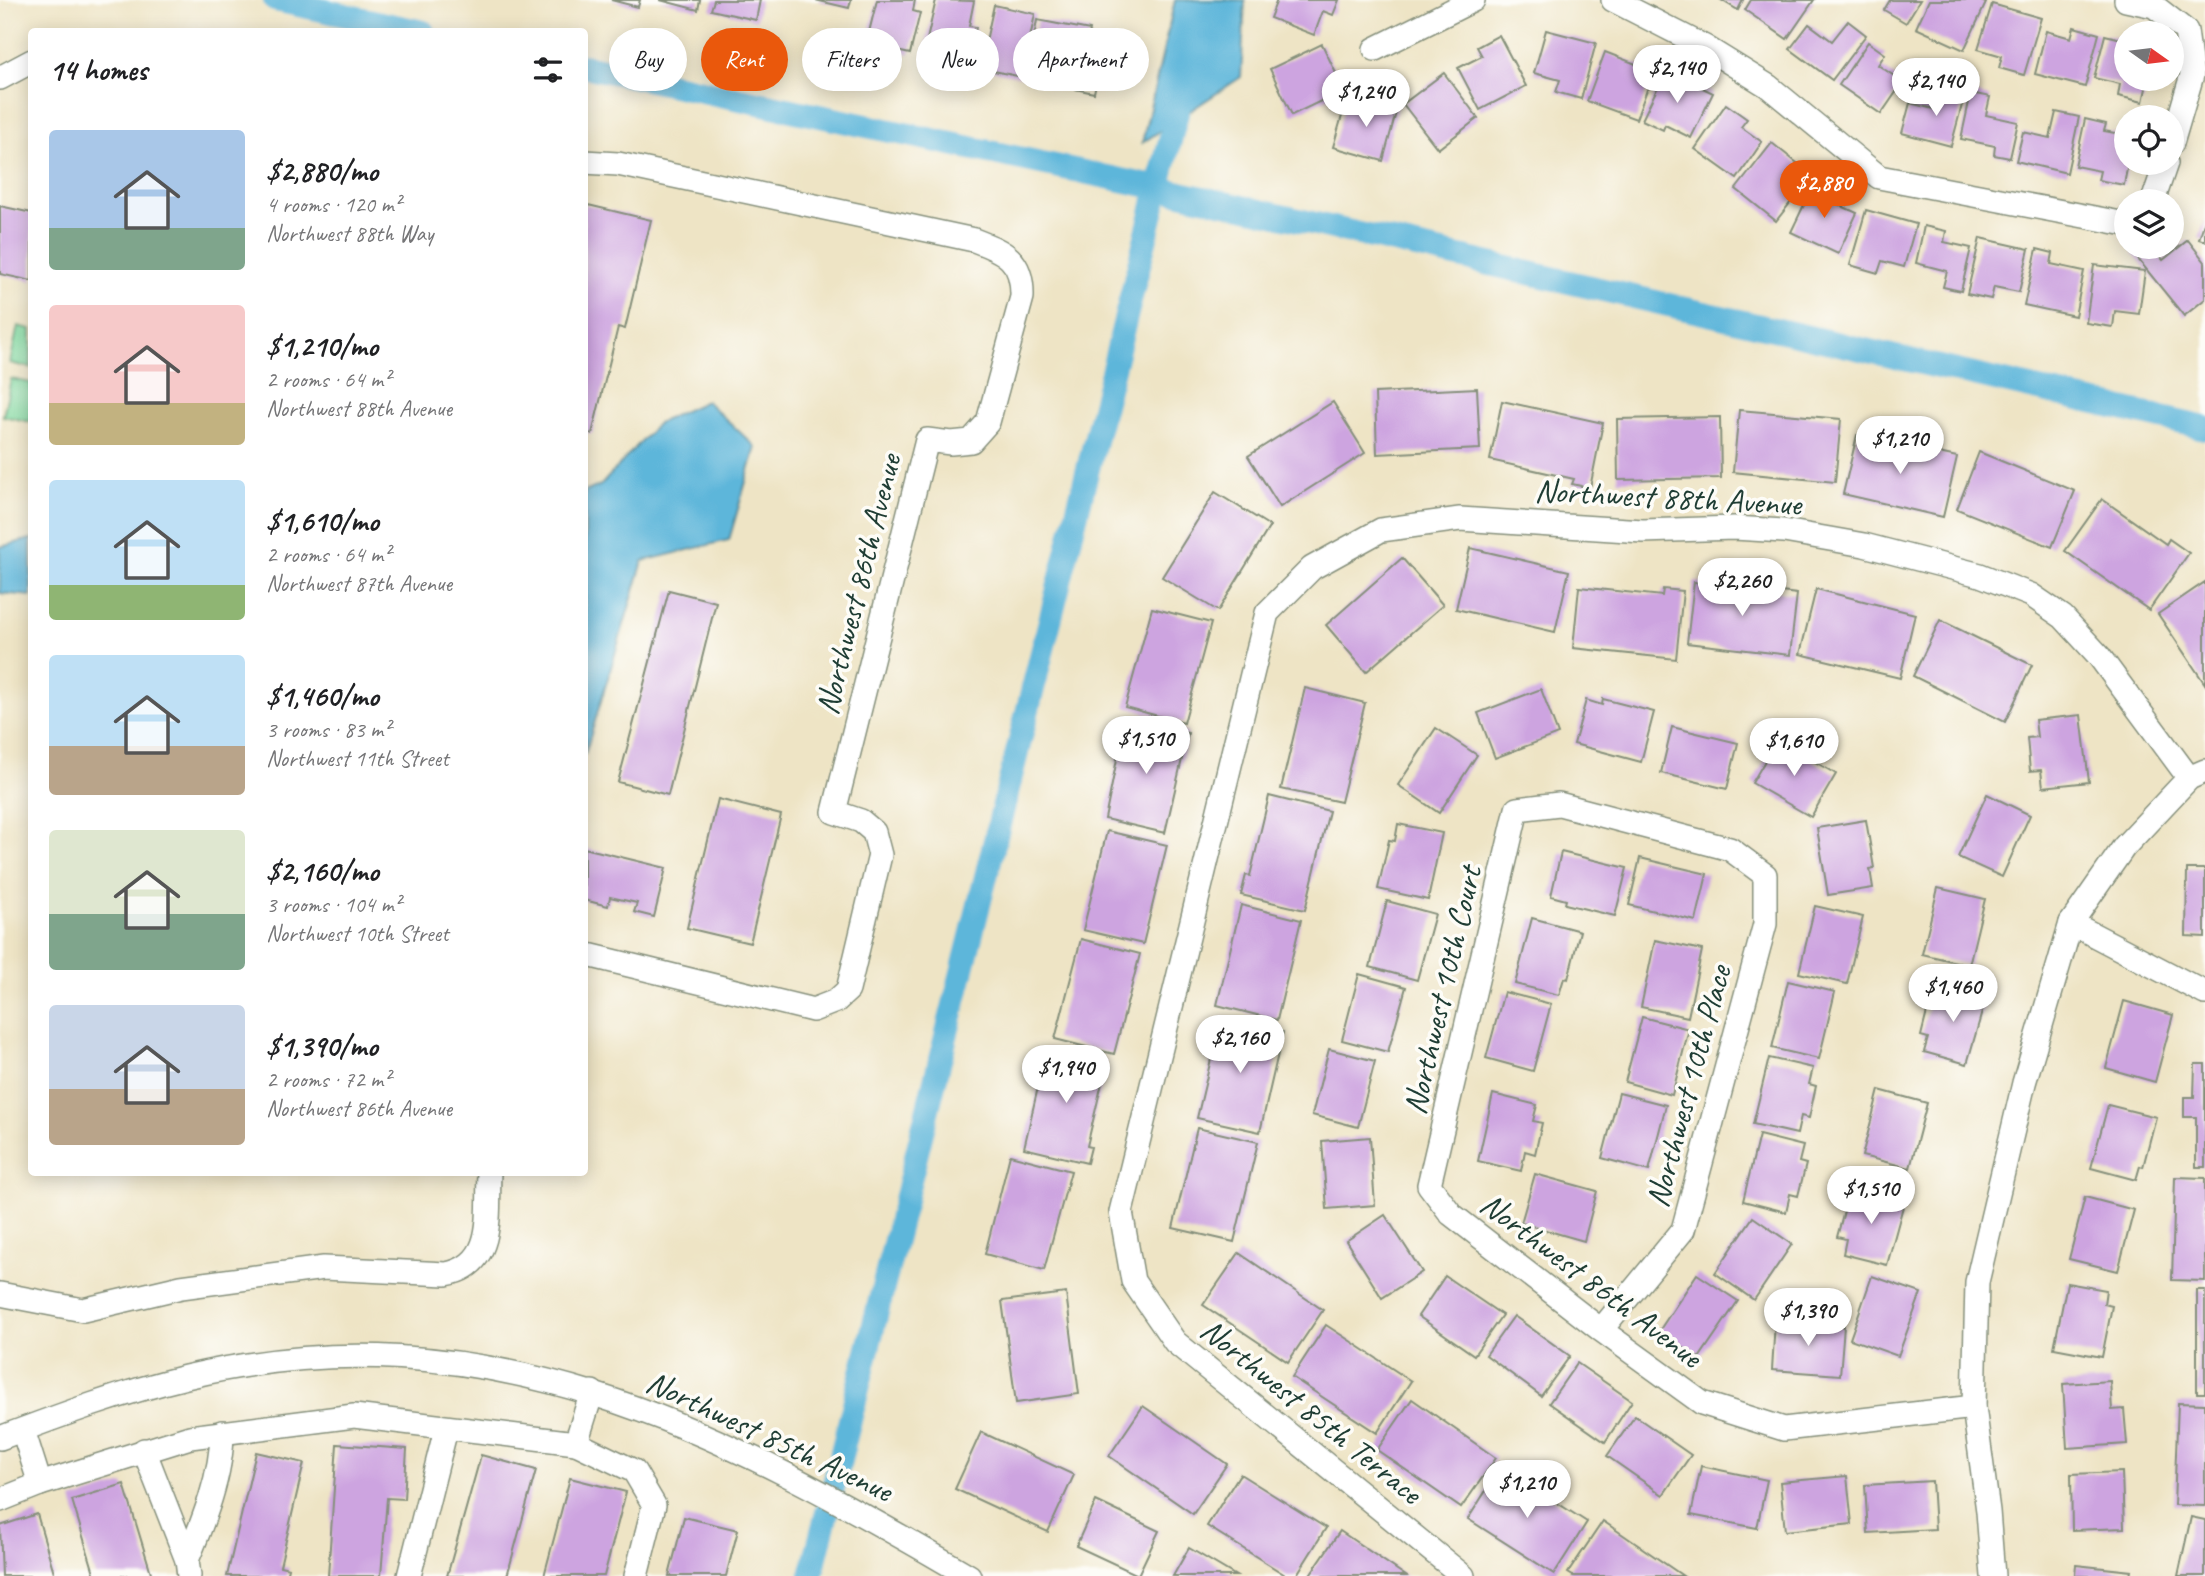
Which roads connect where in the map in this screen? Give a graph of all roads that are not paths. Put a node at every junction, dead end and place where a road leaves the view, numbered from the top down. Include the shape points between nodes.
1 (1473, 0) edge
2 (1617, 0) edge
3 (2126, 0) edge
4 (1375, 49) dead end
5 (28, 63) edge
6 (0, 78) edge
7 (2183, 105) edge
8 (588, 162) edge
9 (2114, 222) edge
10 (2197, 774) edge
11 (1765, 875) joint
12 (2071, 923) junction
13 (588, 955) edge
14 (2205, 993) edge
15 (489, 1176) edge
16 (1429, 1185) joint
17 (1133, 1281) joint
18 (0, 1294) edge
19 (1601, 1330) junction
20 (592, 1392) junction
21 (1974, 1407) junction
22 (446, 1429) junction
23 (23, 1430) junction
24 (222, 1432) junction
25 (0, 1438) edge
26 (576, 1443) junction
27 (144, 1450) junction
28 (40, 1483) junction
29 (0, 1500) edge
30 (188, 1568) edge
31 (409, 1576) edge
32 (635, 1576) edge
33 (969, 1576) edge
34 (1463, 1576) edge
35 (1993, 1576) edge

1 - 4 street
2 - 9 street via 1768,86 1879,177
3 - 7 street via 2154,6 2186,31 2192,75
5 - 6 street
8 - 13 street, Northwest 86th Avenue via 618,164 974,240 1015,262 1022,280 1022,297 988,422 971,440 927,440 834,812 861,821 874,832 880,855 848,990 836,1001 813,1010
10 - 12 street via 2124,847
10 - 17 street, Northwest 88th Avenue via 2063,617 2031,595 1980,575 1864,545 1784,531 1643,531 1460,519 1381,530 1312,568 1267,612 1121,1212
11 - 16 street, Northwest 10th Court via 1717,845 1559,804 1517,809
11 - 19 street, Northwest 10th Place via 1765,924 1683,1230
12 - 14 street
12 - 21 street via 2024,1083 1976,1282
15 - 18 street via 486,1240 478,1257 461,1271 324,1268 181,1286 83,1310
16 - 19 street, Northwest 86th Avenue via 1451,1214
17 - 34 street, Northwest 85th Terrace via 1175,1342
19 - 21 street, Northwest 86th Avenue via 1703,1403 1784,1429
20 - 23 street, Northwest 85th Avenue via 528,1374 455,1363 326,1358 187,1377
20 - 26 street
20 - 33 street, Northwest 85th Avenue via 659,1415 765,1463
21 - 35 street
22 - 24 street via 354,1416
22 - 26 street
22 - 31 street
23 - 25 street, Northwest 85th Avenue
23 - 28 street
24 - 27 street
24 - 30 street via 222,1447
26 - 32 street via 634,1471 654,1505
27 - 28 street
27 - 30 street
28 - 29 street

